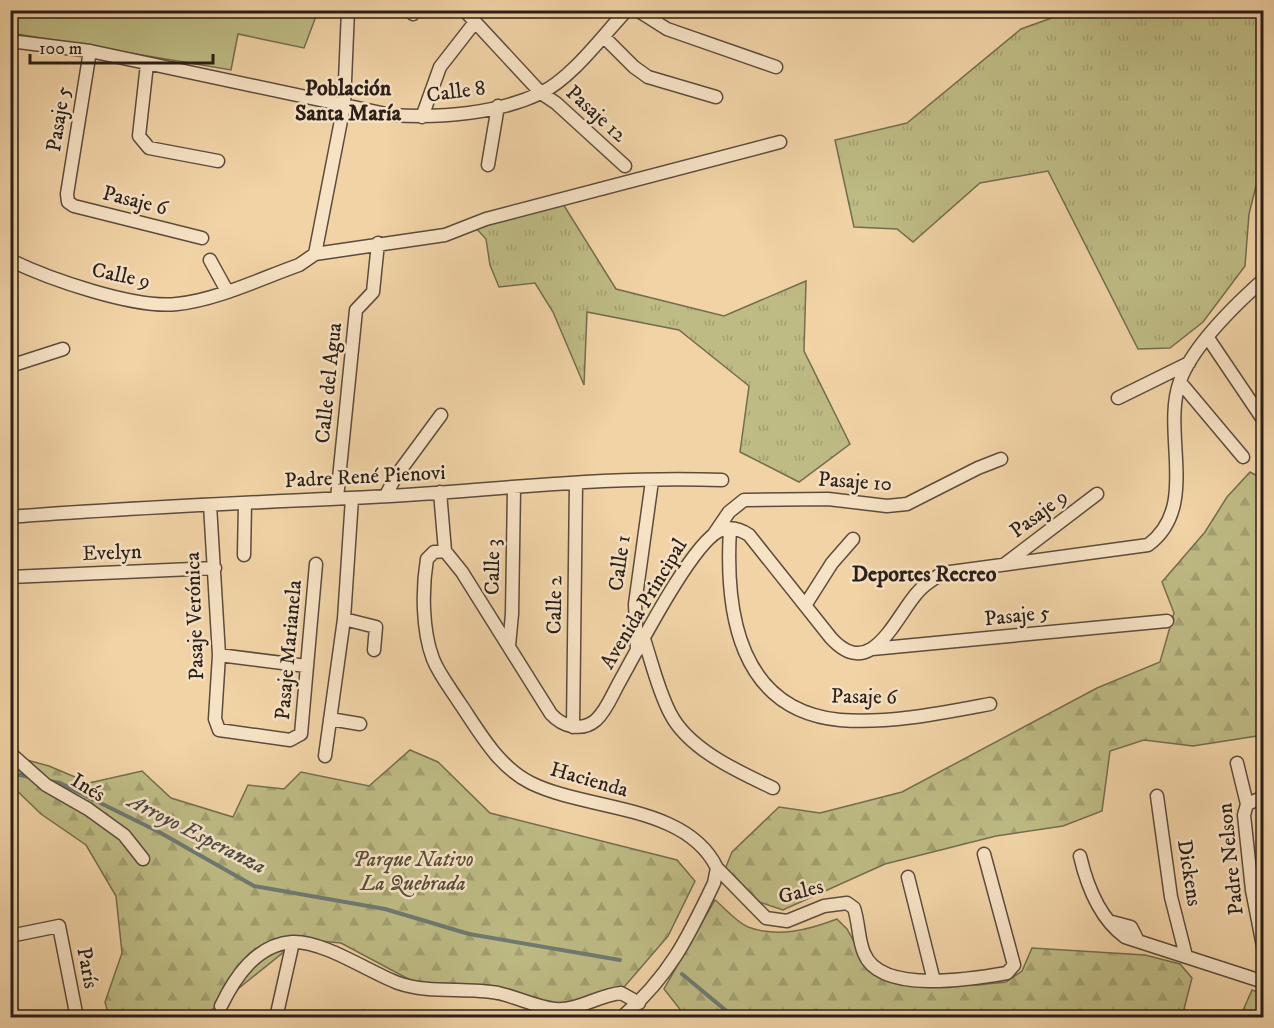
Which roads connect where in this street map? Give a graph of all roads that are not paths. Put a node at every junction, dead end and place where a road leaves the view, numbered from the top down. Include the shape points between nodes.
1 (348, 10) edge
2 (464, 10) edge
3 (627, 10) edge
4 (637, 10) edge
5 (475, 22) junction
6 (604, 37) junction
7 (10, 41) edge
8 (90, 51) junction
9 (147, 64) junction
10 (776, 67) dead end
11 (541, 93) junction
12 (716, 97) dead end
13 (344, 105) junction
14 (498, 106) junction
15 (422, 117) junction
16 (780, 142) dead end
17 (218, 161) dead end
18 (488, 165) dead end
19 (625, 166) dead end
20 (67, 194) joint
21 (202, 238) dead end
22 (378, 243) junction
23 (315, 254) junction
24 (10, 260) edge
25 (210, 260) dead end
26 (1263, 279) edge
27 (227, 291) junction
28 (1208, 338) junction
29 (63, 349) dead end
30 (1189, 363) junction
31 (10, 366) edge
32 (1180, 382) junction
33 (1118, 398) dead end
34 (441, 415) dead end
35 (1263, 421) edge
36 (1243, 457) dead end
37 (1001, 459) dead end
38 (722, 480) dead end
39 (652, 481) junction
40 (576, 483) junction
41 (514, 488) junction
42 (440, 492) junction
43 (1097, 494) dead end
44 (386, 495) junction
45 (337, 498) junction
46 (352, 498) junction
47 (245, 503) junction
48 (210, 505) junction
49 (10, 517) edge
50 (730, 529) junction
51 (714, 534) junction
52 (853, 539) dead end
53 (445, 551) junction
54 (244, 555) dead end
55 (316, 564) dead end
56 (1004, 564) junction
57 (215, 568) junction
58 (10, 577) edge
59 (806, 604) junction
60 (344, 619) junction
61 (1167, 621) dead end
62 (644, 639) junction
63 (509, 646) junction
64 (871, 649) junction
65 (374, 650) dead end
66 (637, 651) junction
67 (219, 655) junction
68 (306, 666) junction
69 (990, 704) dead end
70 (330, 719) junction
71 (360, 724) dead end
72 (573, 727) junction
73 (298, 738) joint
74 (13, 755) edge
75 (325, 756) dead end
76 (1237, 764) dead end
77 (773, 788) dead end
78 (1157, 796) dead end
79 (1263, 797) edge
80 (1247, 804) junction
81 (984, 854) dead end
82 (1080, 856) dead end
83 (142, 859) dead end
84 (717, 868) junction
85 (908, 877) dead end
86 (10, 936) edge
87 (293, 942) junction
88 (1263, 951) edge
89 (1186, 956) junction
90 (934, 981) junction
91 (1263, 982) edge
92 (639, 1003) junction
93 (221, 1006) dead end
94 (77, 1017) edge
95 (276, 1017) edge
96 (621, 1017) edge

1 - 13 street
2 - 5 street
3 - 6 street, Calle 8
4 - 10 street via 667,29
5 - 11 street
5 - 15 street via 440,67
6 - 11 street, Calle 8
6 - 12 street via 648,77
7 - 8 street, Calle 8
8 - 9 street, Calle 8
8 - 20 street, Pasaje 5
9 - 13 street, Calle 8
9 - 17 street via 141,141 149,148
11 - 14 street, Calle 8
11 - 19 street, Pasaje 12
13 - 15 street, Calle 8
13 - 23 street
14 - 15 street, Calle 8
14 - 18 street
16 - 22 street, Calle 9 via 486,219 444,235
20 - 21 street, Pasaje 6 via 68,202 74,206
22 - 23 street, Calle 9
22 - 45 street, Calle del Agua via 373,292 356,310
23 - 27 street, Calle 9 via 299,265
24 - 27 street, Calle 9 via 68,285 146,302 177,304
25 - 27 street
26 - 28 street via 1236,303
28 - 30 street
28 - 35 street
29 - 31 street
30 - 32 street
30 - 33 street
32 - 36 street
32 - 56 street via 1173,419 1175,499 1170,519 1155,540 1126,550
34 - 44 street
37 - 51 street, Pasaje 10 via 908,504 887,506 828,499 744,500 729,512
38 - 39 street, Padre René Pienovi
39 - 40 street, Padre René Pienovi
39 - 66 street, Calle 1 via 635,604
40 - 41 street, Padre René Pienovi
40 - 72 street, Calle 2
41 - 42 street, Padre René Pienovi
41 - 63 street, Calle 3
42 - 44 street, Padre René Pienovi
42 - 53 street
43 - 56 street, Pasaje 9
44 - 46 street, Padre René Pienovi
45 - 46 street, Padre René Pienovi
45 - 47 street, Padre René Pienovi
46 - 60 street
47 - 48 street, Padre René Pienovi
47 - 54 street
48 - 49 street, Padre René Pienovi
48 - 57 street, Pasaje Verónica
50 - 51 street, Avenida Principal
50 - 59 street via 744,531 754,540
50 - 69 street, Pasaje 6 via 728,560 737,636 757,674 788,703 828,718 856,720
51 - 62 street, Avenida Principal via 695,555
52 - 59 street
53 - 63 street
53 - 84 street, Hacienda via 434,552 427,559 427,638 444,680 486,744 510,769 531,783 639,814 685,832 701,844
55 - 68 street, Pasaje Marianela
56 - 64 street via 953,570 934,578 914,597 884,641
57 - 58 street, Evelyn
57 - 67 street, Pasaje Verónica
59 - 64 street via 836,644 857,652
60 - 65 street via 376,627
60 - 70 street
61 - 64 street, Pasaje 5
62 - 66 street, Avenida Principal
62 - 77 street via 670,714 685,734 731,766
63 - 72 street via 551,714
66 - 72 street, Avenida Principal via 598,718
67 - 68 street
67 - 73 street, Pasaje Verónica via 217,727 222,732
68 - 73 street, Pasaje Marianela
70 - 71 street
70 - 75 street
74 - 83 street, Inés via 46,785 124,835
76 - 80 street, Padre Nelson
78 - 89 street, Dickens via 1171,897
79 - 80 street
80 - 88 street, Padre Nelson via 1252,890
81 - 90 street, Gales via 1013,959 1011,971
82 - 89 street via 1092,896 1116,931
84 - 90 street, Gales via 766,918 787,921 824,906 847,903 854,908 864,953 871,965 907,980
84 - 92 street via 714,883 672,965
85 - 90 street
86 - 94 street, París via 59,926
87 - 92 street via 357,962 412,986 499,993 555,1009 621,993
87 - 93 street via 258,955 231,985
87 - 95 street
89 - 91 street
92 - 96 street

